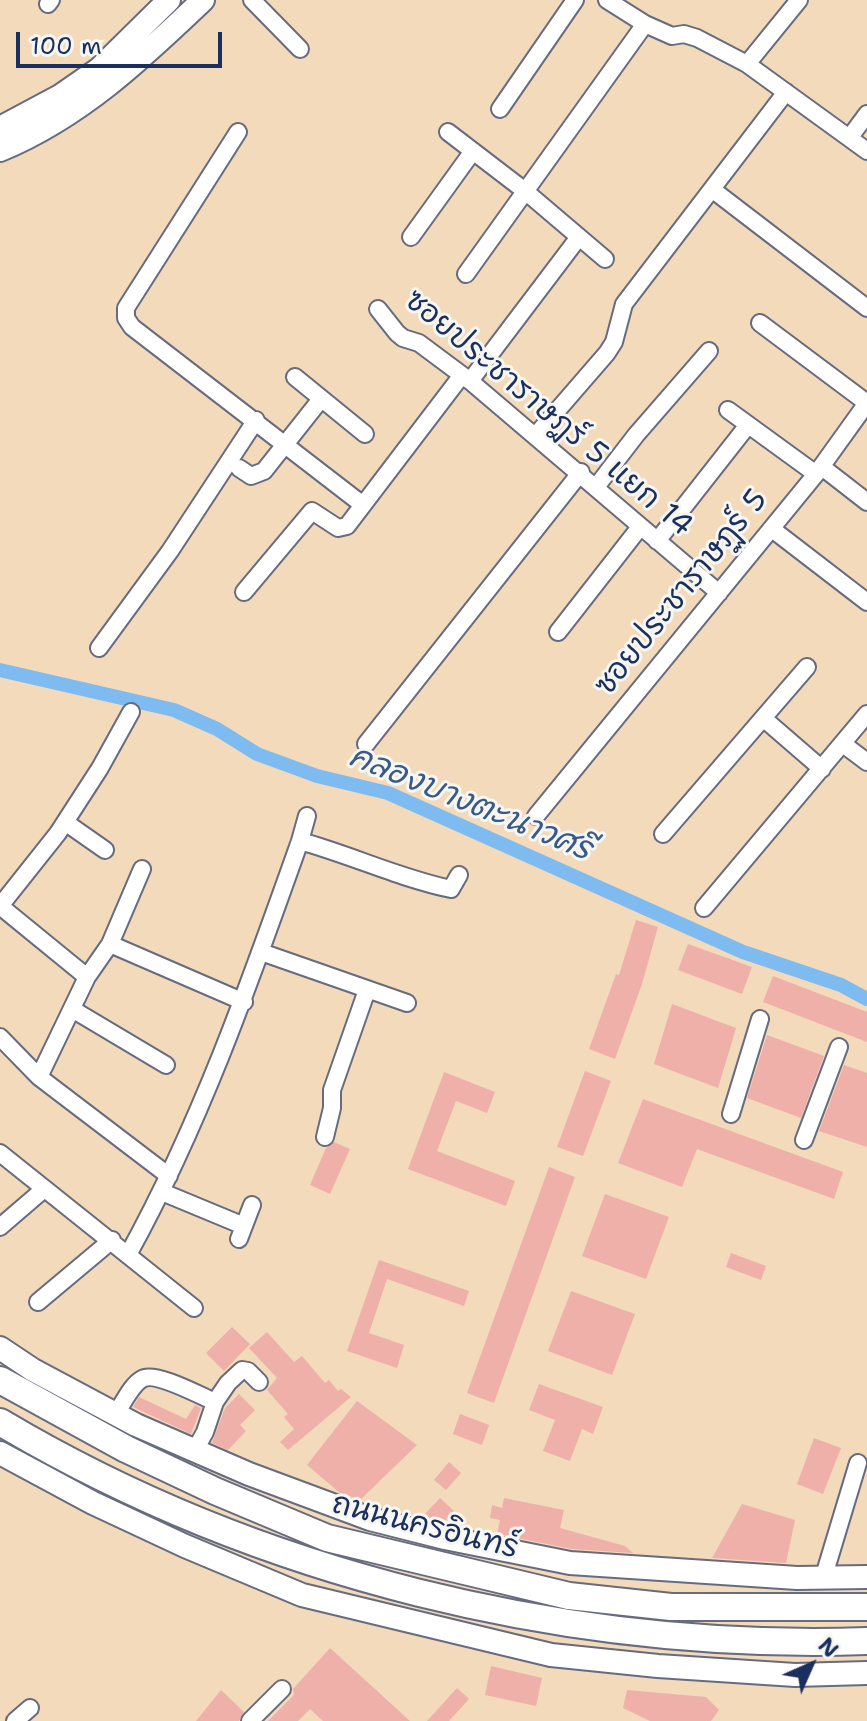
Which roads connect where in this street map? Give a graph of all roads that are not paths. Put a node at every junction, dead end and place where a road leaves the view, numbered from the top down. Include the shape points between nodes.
1 (169, 0) edge
2 (203, 0) edge
3 (252, 0) edge
4 (575, 0) edge
5 (607, 0) edge
6 (799, 0) edge
7 (645, 24) junction
8 (300, 49) dead end
9 (747, 64) junction
10 (786, 92) junction
11 (500, 109) dead end
12 (867, 114) edge
13 (0, 128) edge
14 (238, 132) dead end
15 (448, 132) dead end
16 (850, 137) junction
17 (0, 150) edge
18 (473, 151) junction
19 (867, 151) edge
20 (713, 190) junction
21 (525, 191) junction
22 (411, 237) dead end
23 (579, 237) junction
24 (605, 259) dead end
25 (466, 274) dead end
26 (867, 308) edge
27 (378, 309) dead end
28 (760, 323) dead end
29 (709, 351) dead end
30 (295, 377) dead end
31 (466, 378) junction
32 (321, 399) junction
33 (867, 403) edge
34 (728, 410) dead end
35 (256, 420) junction
36 (748, 425) junction
37 (365, 434) dead end
38 (536, 435) junction
39 (286, 444) junction
40 (239, 468) dead end
41 (819, 470) junction
42 (581, 472) junction
43 (596, 487) junction
44 (867, 502) edge
45 (363, 505) junction
46 (640, 527) junction
47 (772, 529) junction
48 (657, 541) junction
49 (244, 592) dead end
50 (719, 593) junction
51 (867, 602) edge
52 (558, 632) dead end
53 (99, 648) dead end
54 (807, 667) dead end
55 (131, 712) dead end
56 (867, 714) edge
57 (763, 718) junction
58 (366, 744) dead end
59 (843, 744) junction
60 (867, 762) edge
61 (822, 769) junction
62 (307, 816) dead end
63 (536, 816) dead end
64 (65, 822) junction
65 (663, 834) dead end
66 (300, 841) junction
67 (105, 850) dead end
68 (142, 869) dead end
69 (459, 875) dead end
70 (0, 906) edge
71 (704, 908) dead end
72 (110, 944) junction
73 (261, 952) junction
74 (87, 977) junction
75 (367, 990) junction
76 (244, 1002) junction
77 (407, 1003) dead end
78 (72, 1009) junction
79 (760, 1019) dead end
80 (0, 1037) edge
81 (839, 1047) dead end
82 (166, 1065) dead end
83 (39, 1077) junction
84 (731, 1114) dead end
85 (325, 1137) dead end
86 (804, 1140) dead end
87 (0, 1153) edge
88 (166, 1184) junction
89 (43, 1190) junction
90 (252, 1205) dead end
91 (0, 1227) edge
92 (112, 1240) junction
93 (129, 1253) junction
94 (38, 1302) dead end
95 (194, 1308) dead end
96 (0, 1348) edge
97 (0, 1380) edge
98 (259, 1382) dead end
99 (215, 1402) junction
100 (115, 1415) junction
101 (0, 1422) edge
102 (195, 1450) junction
103 (0, 1453) edge
104 (858, 1463) dead end
105 (867, 1577) edge
106 (823, 1579) junction
107 (867, 1607) edge
108 (867, 1641) edge
109 (867, 1673) edge
110 (282, 1689) dead end
111 (30, 1708) dead end
112 (15, 1721) edge
113 (250, 1721) edge

1 - 13 main road via 99,69
2 - 17 main road via 113,83 79,108
3 - 8 street
4 - 11 street
5 - 7 street
6 - 9 street
7 - 9 street via 672,36 697,38
7 - 21 street
9 - 10 street
10 - 16 street
10 - 20 street
12 - 16 street
14 - 35 street via 126,308 126,318
15 - 18 street
16 - 19 street
18 - 21 street
18 - 22 street
20 - 26 street
20 - 38 street via 624,304 607,353
21 - 23 street
21 - 25 street
23 - 24 street
23 - 31 street
27 - 31 street, ซอยประชาราษฎร์ 5 แยก 14 via 403,338 419,343
28 - 33 street
29 - 43 street
30 - 32 street
31 - 38 street, ซอยประชาราษฎร์ 5 แยก 14
31 - 45 street
32 - 37 street
32 - 39 street
33 - 41 street, ซอยประชาราษฏร์ 5
34 - 36 street
35 - 39 street
35 - 53 street
36 - 41 street
36 - 48 street
38 - 42 street, ซอยประชาราษฎร์ 5 แยก 14
39 - 40 street via 257,475
39 - 45 street
41 - 44 street
41 - 47 street, ซอยประชาราษฏร์ 5
42 - 43 street, ซอยประชาราษฎร์ 5 แยก 14
42 - 58 street
43 - 46 street, ซอยประชาราษฎร์ 5 แยก 14
45 - 49 street via 343,528 312,511
46 - 48 street, ซอยประชาราษฎร์ 5 แยก 14
46 - 52 street
47 - 50 street, ซอยประชาราษฏร์ 5
47 - 51 street
48 - 50 street, ซอยประชาราษฎร์ 5 แยก 14
50 - 63 street, ซอยประชาราษฏร์ 5
54 - 57 street
55 - 64 street
56 - 59 street
57 - 61 street
57 - 65 street
59 - 60 street
59 - 61 street
61 - 71 street
62 - 66 street
64 - 67 street
64 - 70 street
66 - 69 street via 422,883 451,889
66 - 73 street
68 - 72 street
70 - 74 street
72 - 74 street
72 - 76 street
73 - 75 street
73 - 76 street
74 - 78 street
75 - 77 street
75 - 85 street via 332,1090
76 - 88 street
78 - 82 street
78 - 83 street
79 - 84 street
80 - 83 street
81 - 86 street
83 - 88 street
87 - 89 street
88 - 90 street via 242,1233
88 - 93 street
89 - 91 street
89 - 92 street
92 - 93 street
92 - 94 street
93 - 95 street
96 - 100 main road, ถนนนครอินทร์
97 - 107 main road, ถนนนครอินทร์ via 126,1449 327,1538 569,1596 671,1607
98 - 99 street via 242,1370
99 - 100 street via 147,1376
99 - 102 street
100 - 102 main road, ถนนนครอินทร์
101 - 108 main road, ถนนนครอินทร์ via 114,1484 312,1564 558,1623 800,1644
102 - 106 main road, ถนนนครอินทร์ via 343,1510 476,1544 570,1563
103 - 109 main road via 132,1522 302,1595 551,1655 795,1675
104 - 106 street
105 - 106 main road, ถนนนครอินทร์
110 - 113 street
111 - 112 street

